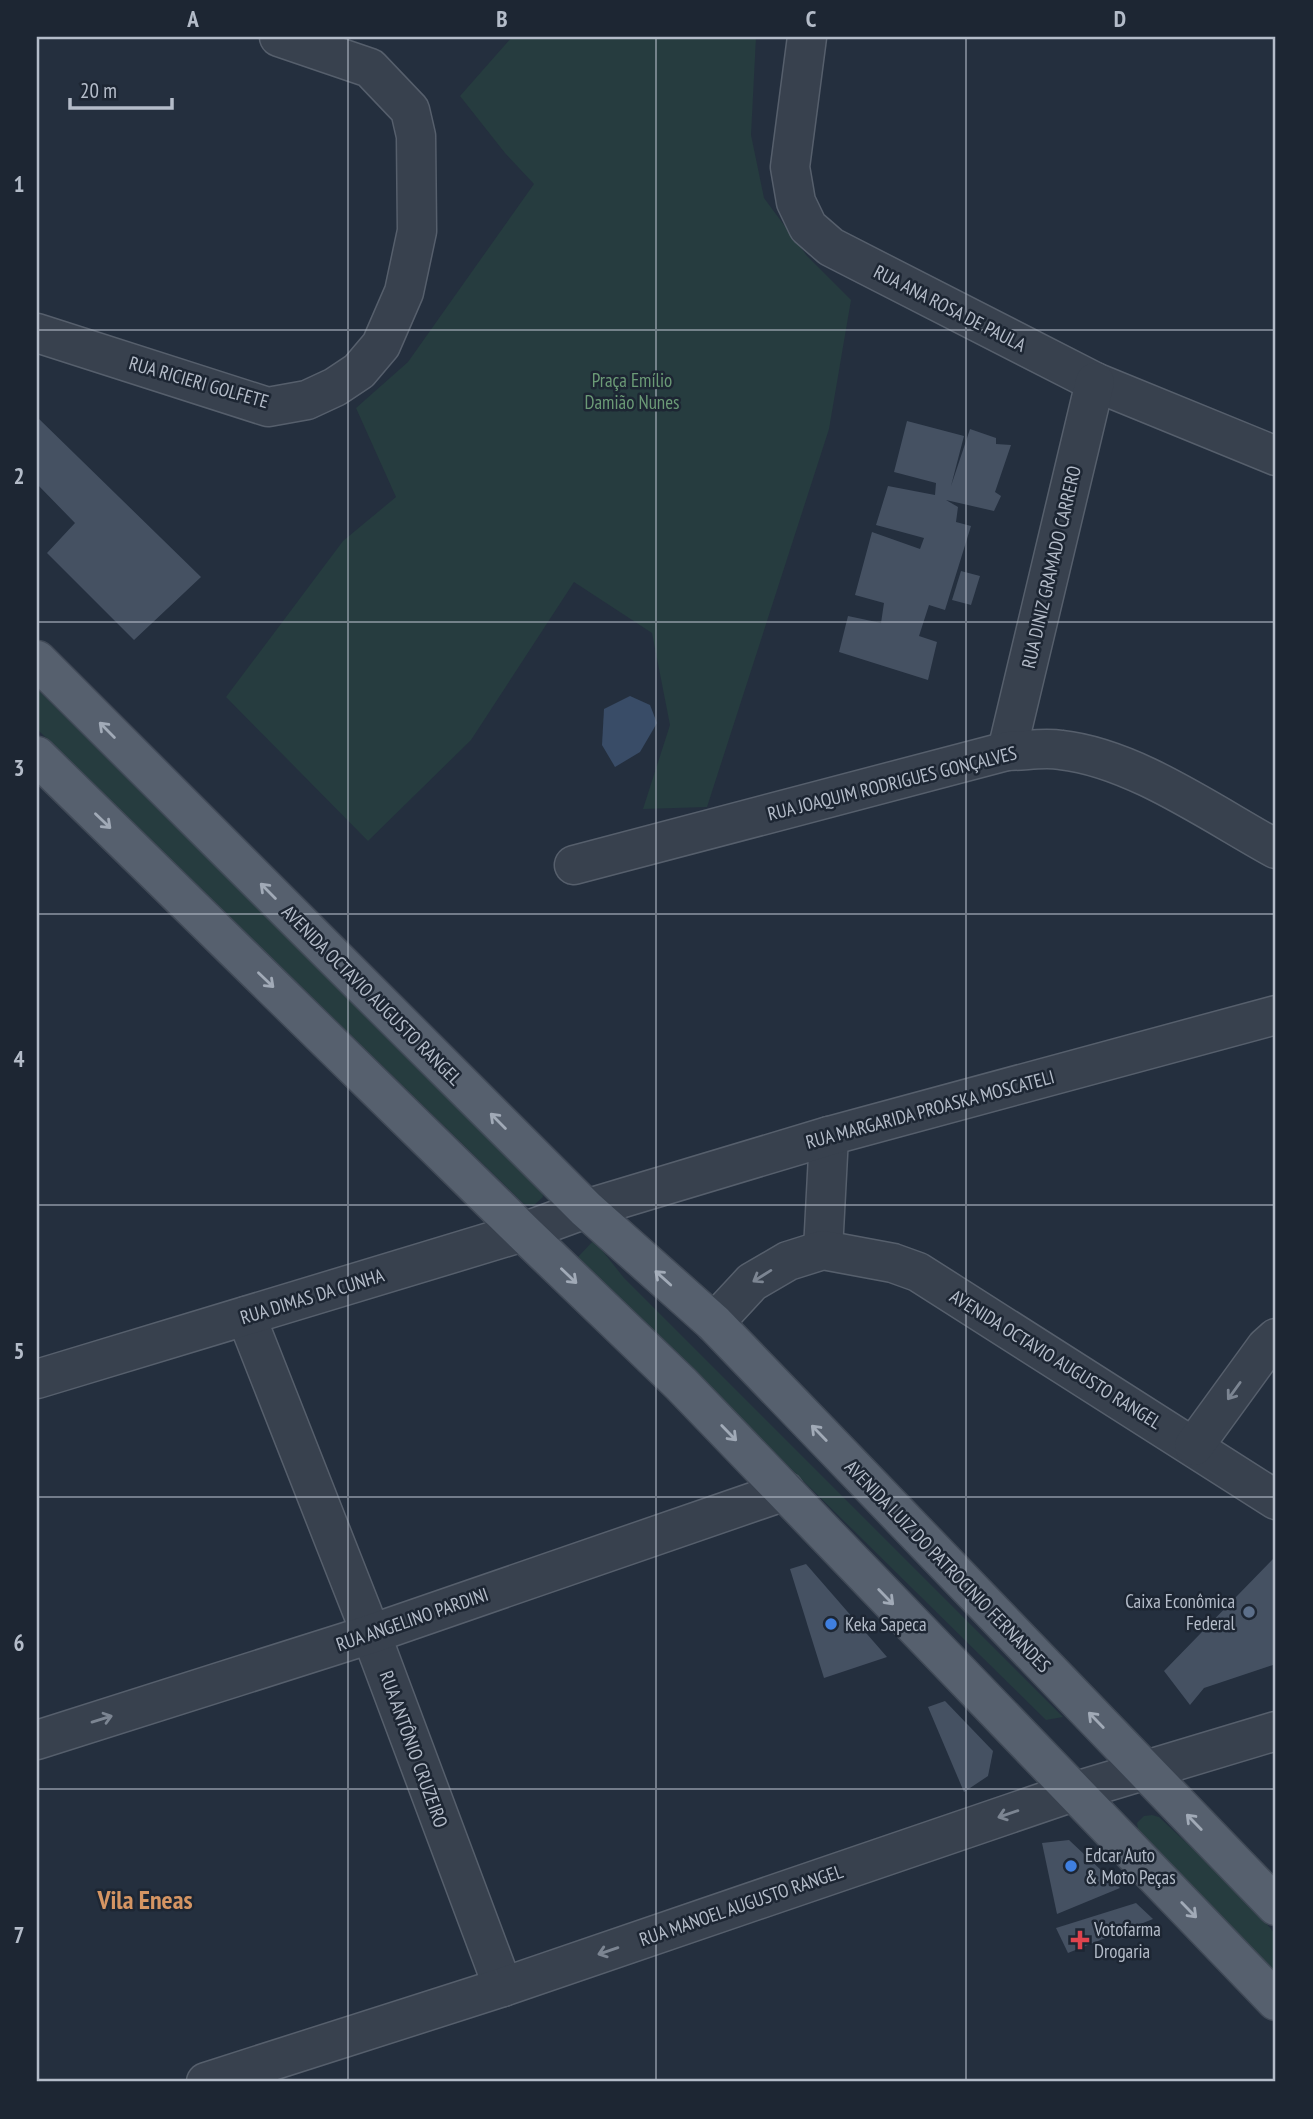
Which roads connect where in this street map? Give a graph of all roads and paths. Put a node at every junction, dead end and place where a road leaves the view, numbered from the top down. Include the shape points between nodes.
1 (279, 37) edge
2 (807, 37) edge
3 (37, 333) edge
4 (1095, 382) junction
5 (1276, 456) edge
6 (37, 660) edge
7 (1007, 751) junction
8 (37, 756) edge
9 (1276, 849) edge
10 (574, 865) dead end
11 (1276, 1015) edge
12 (830, 1136) junction
13 (586, 1209) junction
14 (523, 1232) junction
15 (823, 1250) junction
16 (246, 1316) junction
17 (714, 1323) junction
18 (1276, 1338) edge
19 (37, 1379) edge
20 (1194, 1446) junction
21 (785, 1491) junction
22 (1276, 1500) edge
23 (371, 1634) junction
24 (1276, 1731) edge
25 (37, 1740) edge
26 (1143, 1769) junction
27 (1073, 1792) junction
28 (1276, 1906) edge
29 (503, 1987) junction
30 (1276, 2001) edge
31 (206, 2082) edge

1 - 3 street, RUA RICIERI GOLFETE via 370,68 410,110 416,136 417,232 404,292 381,345 359,371 335,387 307,400 268,407
2 - 4 street, RUA ANA ROSA DE PAULA via 790,167 796,202 808,227 831,247
4 - 5 street, RUA ANA ROSA DE PAULA
4 - 7 street, RUA DINIZ GRAMADO CARRERO
13 -> 6 main road, AVENIDA OCTAVIO AUGUSTO RANGEL
7 - 9 street, RUA JOAQUIM RODRIGUES GONÇALVES via 1059,749 1096,756 1137,772
7 - 10 street, RUA JOAQUIM RODRIGUES GONÇALVES
8 -> 14 main road
11 - 12 street, RUA MARGARIDA PROASKA MOSCATELI
12 - 13 street, RUA MARGARIDA PROASKA MOSCATELI
12 - 15 street
13 - 14 street, RUA DIMAS DA CUNHA
17 -> 13 main road, AVENIDA OCTAVIO AUGUSTO RANGEL
14 - 16 street, RUA DIMAS DA CUNHA
14 -> 21 main road
15 -> 17 street via 788,1261 752,1282
15 - 20 street, AVENIDA OCTAVIO AUGUSTO RANGEL via 918,1272
16 - 19 street, RUA DIMAS DA CUNHA
16 - 23 street, RUA ANTÔNIO CRUZEIRO
26 -> 17 main road, AVENIDA LUIZ DO PATROCINIO FERNANDES
18 -> 20 street
20 - 22 street, AVENIDA OCTAVIO AUGUSTO RANGEL
21 - 23 street, RUA ANGELINO PARDINI
21 -> 27 main road
25 -> 23 street, RUA ANGELINO PARDINI
23 - 29 street, RUA ANTÔNIO CRUZEIRO
24 - 26 street, RUA MANOEL AUGUSTO RANGEL
26 - 27 street, RUA MANOEL AUGUSTO RANGEL
28 -> 26 main road, AVENIDA LUIZ DO PATROCINIO FERNANDES
27 -> 29 street, RUA MANOEL AUGUSTO RANGEL
27 -> 30 main road
29 - 31 street, RUA MANOEL AUGUSTO RANGEL

